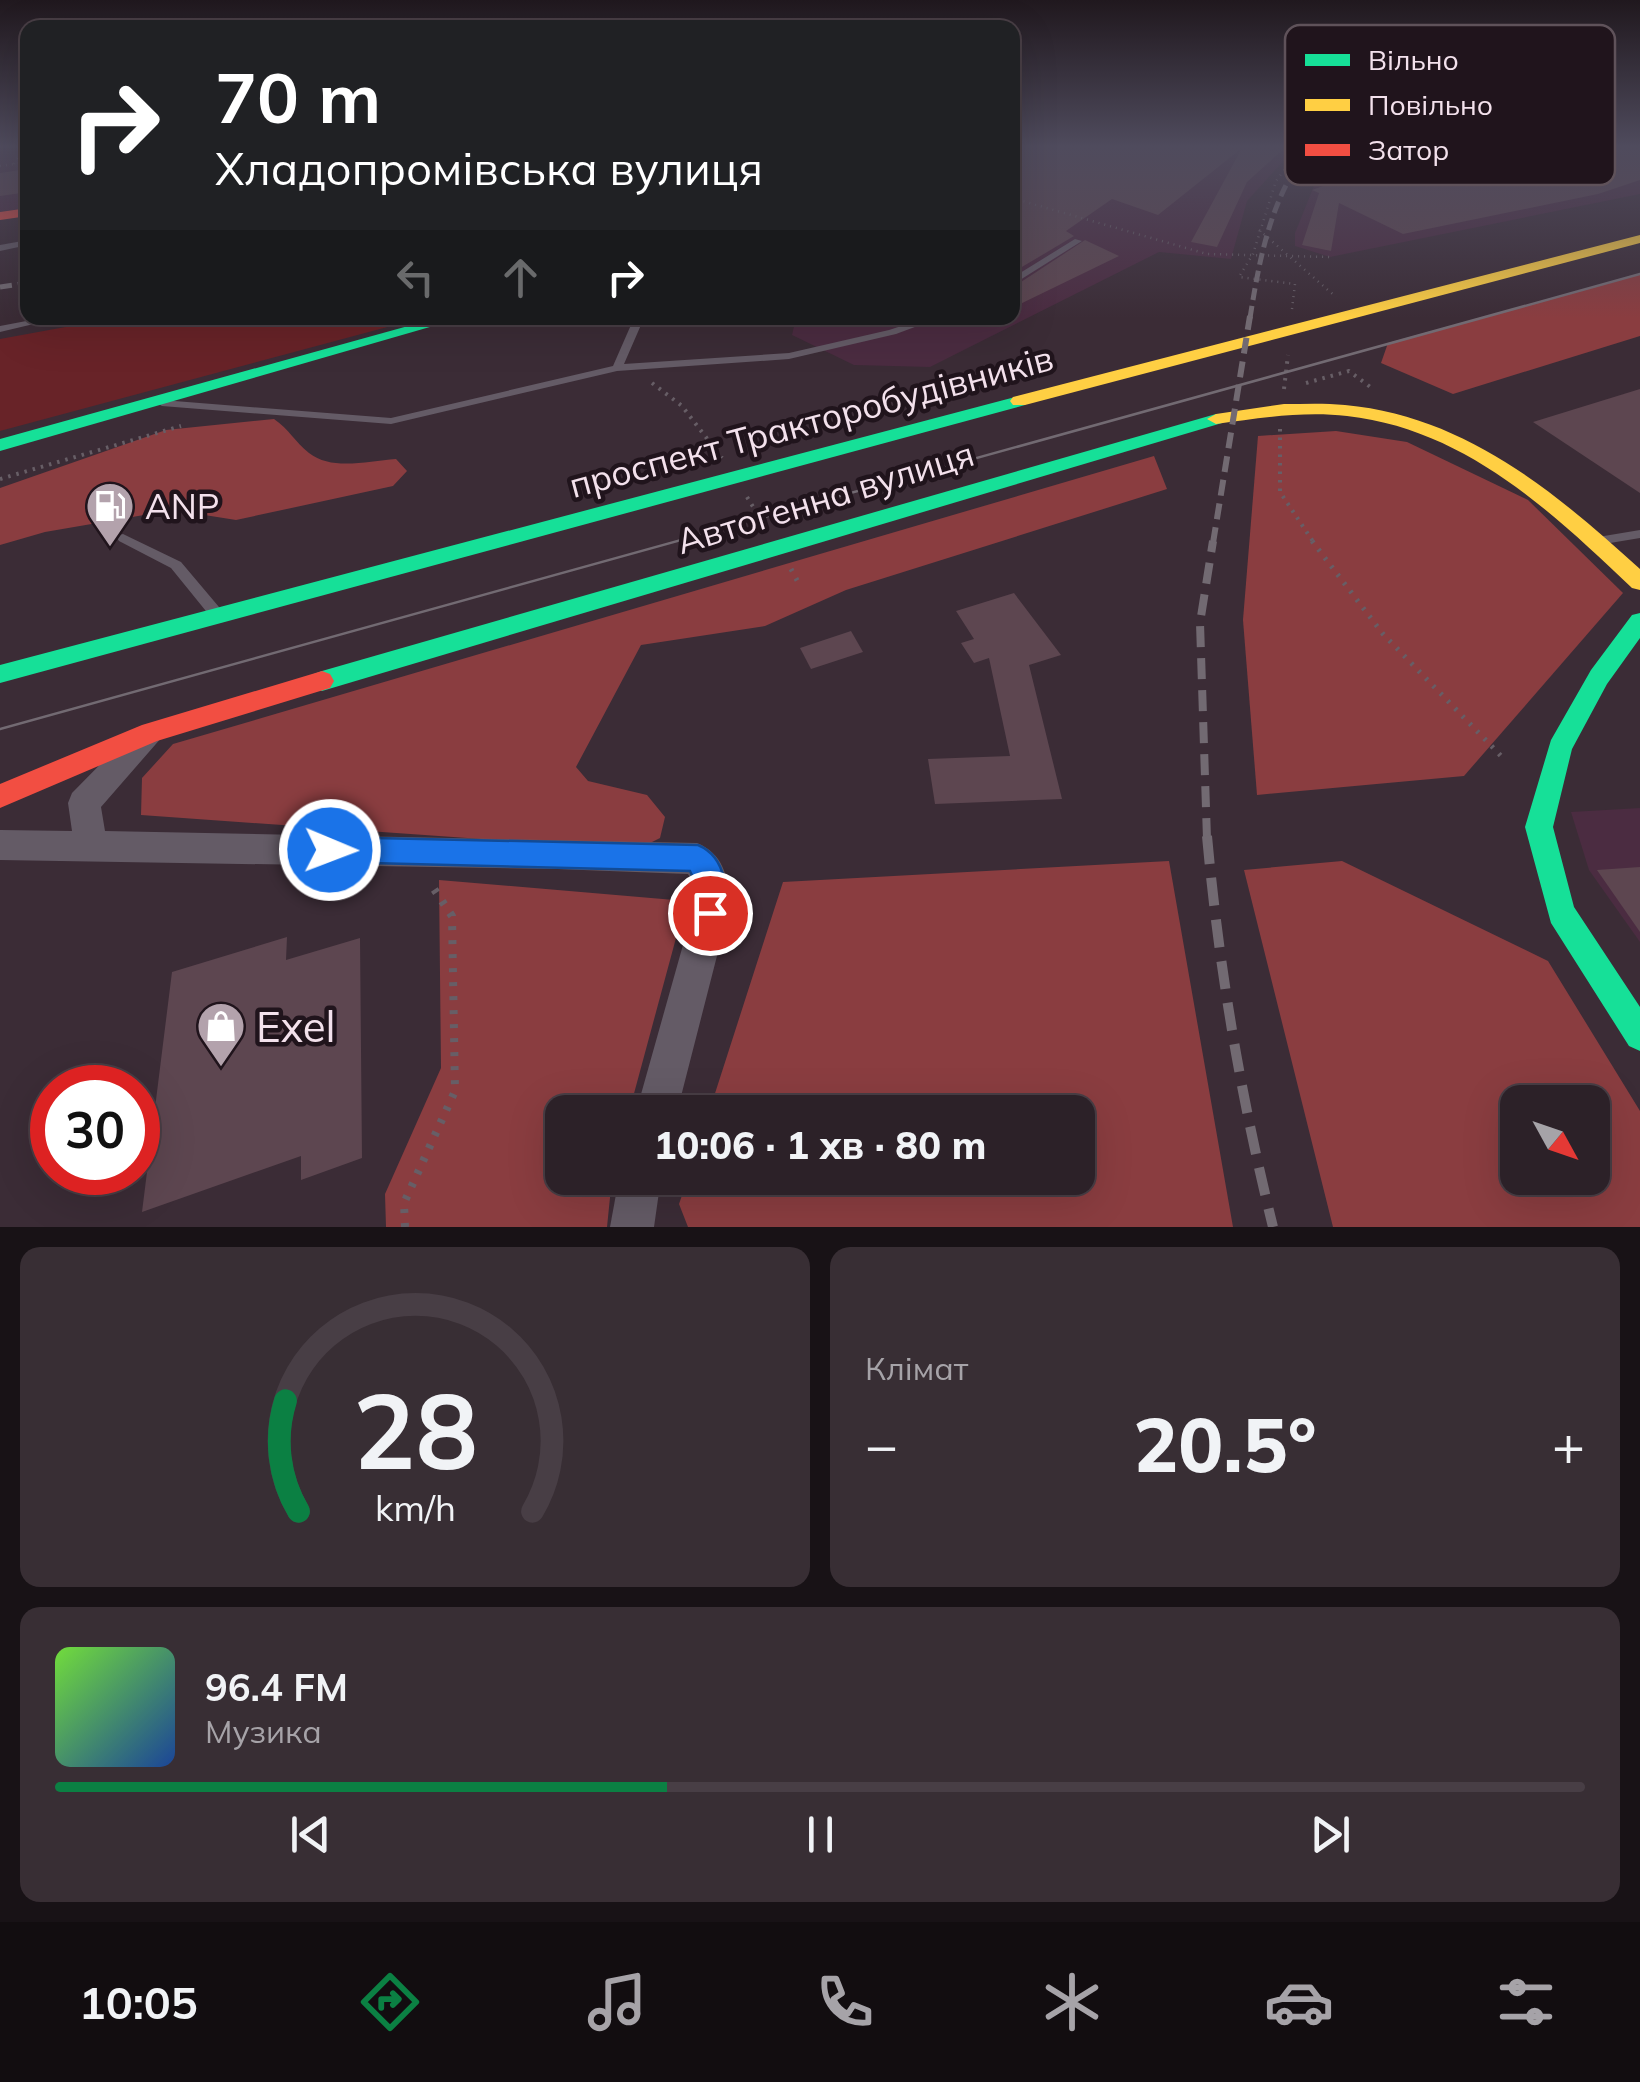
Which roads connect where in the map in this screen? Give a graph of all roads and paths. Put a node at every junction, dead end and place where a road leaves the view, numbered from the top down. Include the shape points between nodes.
1 (1030, 203) edge
2 (1268, 203) edge
3 (1259, 230) junction
4 (1640, 239) edge
5 (1078, 242) dead end
6 (1253, 254) junction
7 (1293, 256) junction
8 (1330, 257) dead end
9 (1020, 277) edge
10 (1295, 284) dead end
11 (1356, 315) junction
12 (428, 325) edge
13 (636, 325) edge
14 (907, 325) edge
15 (617, 368) junction
16 (1284, 389) dead end
17 (1382, 396) dead end
18 (152, 402) junction
19 (181, 426) dead end
20 (1280, 426) dead end
21 (0, 445) edge
22 (715, 448) dead end
23 (0, 479) edge
24 (1640, 534) edge
25 (123, 538) dead end
26 (1598, 541) junction
27 (1640, 582) edge
28 (219, 618) junction
29 (1640, 621) edge
30 (0, 674) edge
31 (151, 732) junction
32 (1504, 759) dead end
33 (0, 796) edge
34 (0, 845) edge
35 (91, 845) junction
36 (410, 851) junction
37 (1640, 1035) edge
38 (662, 1095) edge
39 (637, 1195) edge
40 (405, 1227) edge
41 (632, 1227) edge

1 - 6 path via 1207,254
2 - 3 path
3 - 6 path
3 - 7 path
4 - 11 main road, проспект Тракторобудівників
5 - 9 lane
6 - 7 path
6 - 10 path via 1239,278
7 - 8 path
7 - 11 path
11 - 28 main road, проспект Тракторобудівників
12 - 18 main road
13 - 15 lane
14 - 15 lane via 789,356
15 - 18 lane via 391,421
15 - 22 path via 663,388
16 - 17 path via 1349,371
18 - 21 main road
19 - 23 path
20 - 32 path via 1280,492 1304,530 1383,634
24 - 26 lane
25 - 28 lane via 176,565
26 - 27 main road, Автоґенна вулиця
26 - 31 main road, Автоґенна вулиця via 1526,484 1420,426 1343,408 1264,410 1204,421
28 - 30 main road, проспект Тракторобудівників
29 - 37 main road via 1599,676 1560,748 1539,827 1561,912
31 - 33 main road, Автоґенна вулиця
31 - 35 street via 84,803
34 - 35 street
35 - 36 street
36 - 38 street via 698,858 713,884 710,913
36 - 40 path via 452,916 455,1091 404,1203
39 - 41 street

